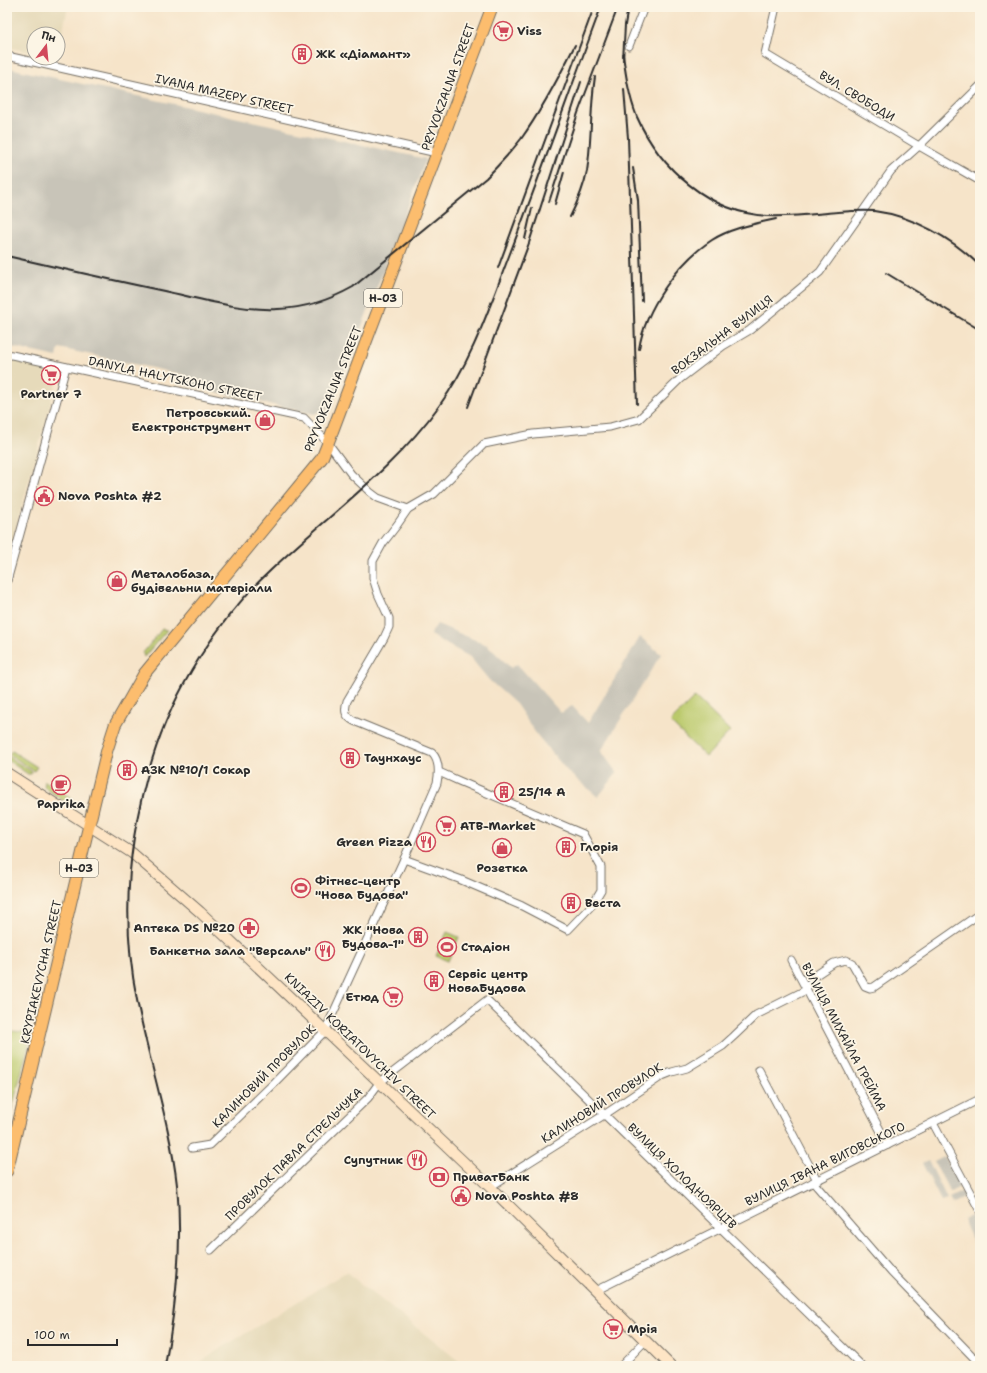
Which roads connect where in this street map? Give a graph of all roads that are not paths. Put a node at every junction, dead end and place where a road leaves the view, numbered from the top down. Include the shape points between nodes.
1 (492, 7) edge
2 (644, 7) edge
3 (776, 7) edge
4 (629, 46) dead end
5 (7, 56) edge
6 (980, 86) edge
7 (919, 146) junction
8 (437, 153) junction
9 (980, 181) edge
10 (7, 354) edge
11 (66, 367) junction
12 (328, 443) junction
13 (408, 509) junction
14 (7, 581) edge
15 (439, 772) junction
16 (7, 773) edge
17 (89, 825) junction
18 (404, 859) junction
19 (975, 918) dead end
20 (791, 960) dead end
21 (806, 989) junction
22 (487, 1000) joint
23 (325, 1031) junction
24 (759, 1070) dead end
25 (380, 1083) junction
26 (980, 1100) edge
27 (604, 1115) junction
28 (933, 1123) junction
29 (888, 1145) junction
30 (192, 1148) dead end
31 (7, 1171) edge
32 (815, 1181) junction
33 (490, 1187) junction
34 (980, 1211) edge
35 (720, 1228) junction
36 (211, 1250) dead end
37 (595, 1291) junction
38 (645, 1341) junction
39 (980, 1364) edge
40 (621, 1366) edge
41 (671, 1366) edge
42 (862, 1366) edge

1 - 8 main road, PRYVOKZALNA STREET / Н-03
2 - 4 street
3 - 7 street, ВУЛ. СВОБОДИ via 765,54
5 - 8 street, IVANA MAZEPY STREET
6 - 7 street, ВОКЗАЛЬНА ВУЛИЦЯ
7 - 9 street, ВУЛ. СВОБОДИ
7 - 13 street, ВОКЗАЛЬНА ВУЛИЦЯ via 891,171 820,272 750,330 723,346 680,379 639,419 610,427 532,434 484,444 434,494
8 - 12 main road, PRYVOKZALNA STREET / Н-03
10 - 11 street, DANYLA HALYTSKOHO STREET
11 - 12 street, DANYLA HALYTSKOHO STREET via 304,418
11 - 14 street
12 - 13 street via 370,492 378,498
12 - 17 main road, PRYVOKZALNA STREET / Н-03 via 322,458 144,674 115,725
13 - 15 street via 373,560 373,578 389,618 389,627 344,710 347,717 354,721 432,753 436,757
15 - 18 street, КАЛИНОВИЙ ПРОВУЛОК via 437,783
15 - 18 street via 583,834 601,867 601,890 592,905 568,930 522,906
16 - 17 main road, KNIAZIV KORIATOVYCHIV STREET
17 - 23 main road, KNIAZIV KORIATOVYCHIV STREET via 132,853 200,912
17 - 31 main road, KRYPIAKEVYCHA STREET / Н-03
18 - 23 street, КАЛИНОВИЙ ПРОВУЛОК
19 - 21 street via 876,987 865,986 852,963 842,960 818,973
20 - 21 street, ВУЛИЦЯ МИХАЙЛА ГРЕЙМА
21 - 27 street, КАЛИНОВИЙ ПРОВУЛОК via 756,1015 734,1036 705,1057 687,1068 662,1076
21 - 29 street, ВУЛИЦЯ МИХАЙЛА ГРЕЙМА
22 - 25 street, ПРОВУЛОК ПАВЛА СТРЕЛЬЧУКА
22 - 27 street, ВУЛИЦЯ ХОЛОДНОЯРЦІВ
23 - 25 main road, KNIAZIV KORIATOVYCHIV STREET
23 - 30 street, КАЛИНОВИЙ ПРОВУЛОК via 210,1145
24 - 32 street
25 - 33 main road, KNIAZIV KORIATOVYCHIV STREET
25 - 36 street, ПРОВУЛОК ПАВЛА СТРЕЛЬЧУКА via 368,1098
26 - 28 street, ВУЛИЦЯ ІВАНА ВИГОВСЬКОГО
27 - 33 street, КАЛИНОВИЙ ПРОВУЛОК
27 - 35 street, ВУЛИЦЯ ХОЛОДНОЯРЦІВ
28 - 29 street, ВУЛИЦЯ ІВАНА ВИГОВСЬКОГО
28 - 34 street
29 - 32 street, ВУЛИЦЯ ІВАНА ВИГОВСЬКОГО
32 - 35 street, ВУЛИЦЯ ІВАНА ВИГОВСЬКОГО
32 - 39 street via 891,1272
33 - 37 main road, KNIAZIV KORIATOVYCHIV STREET
35 - 37 street, ВУЛИЦЯ ІВАНА ВИГОВСЬКОГО
35 - 42 street, ВУЛИЦЯ ХОЛОДНОЯРЦІВ
37 - 38 main road, KNIAZIV KORIATOVYCHIV STREET
38 - 40 street
38 - 41 main road, KNIAZIV KORIATOVYCHIV STREET

